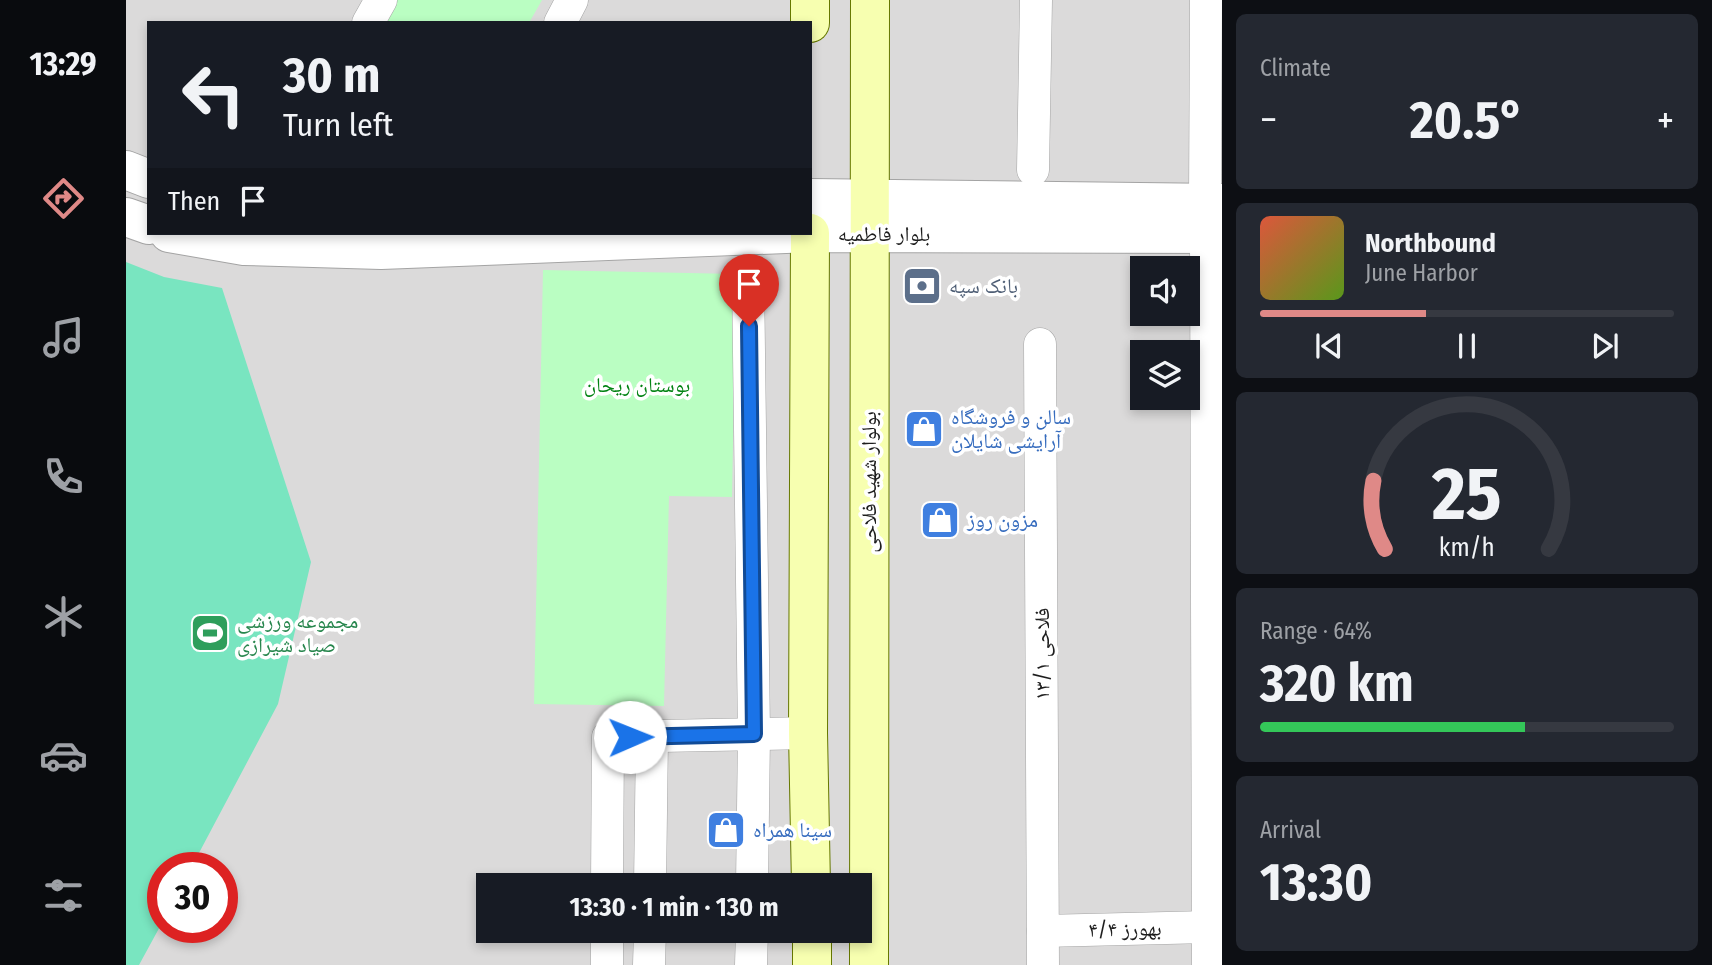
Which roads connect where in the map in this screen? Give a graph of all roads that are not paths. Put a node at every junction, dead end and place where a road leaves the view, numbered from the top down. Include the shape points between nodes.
1 (381, 0) edge
2 (572, 0) edge
3 (810, 0) edge
4 (870, 0) edge
5 (1036, 0) edge
6 (1206, 0) edge
7 (369, 21) edge
8 (561, 21) edge
9 (810, 21) edge
10 (1214, 37) edge
11 (126, 170) edge
12 (1033, 170) dead end
13 (147, 178) edge
14 (812, 199) edge
15 (871, 216) junction
16 (126, 217) edge
17 (1214, 218) edge
18 (147, 224) edge
19 (812, 232) edge
20 (181, 235) edge
21 (760, 235) edge
22 (810, 235) edge
23 (748, 276) dead end
24 (1040, 344) dead end
25 (1214, 566) edge
26 (808, 733) junction
27 (754, 734) junction
28 (652, 737) junction
29 (1215, 826) edge
30 (607, 873) edge
31 (650, 873) edge
32 (752, 873) edge
33 (811, 873) edge
34 (1208, 927) junction
35 (1043, 931) junction
36 (607, 943) edge
37 (650, 943) edge
38 (751, 943) edge
39 (812, 943) edge
40 (607, 965) edge
41 (649, 965) edge
42 (751, 965) edge
43 (813, 965) edge
44 (869, 965) edge
45 (1043, 965) edge
46 (1208, 965) edge

1 - 7 street
2 - 8 street
3 - 9 main road
4 - 15 main road, بولوار شهید فلاحی
5 - 12 street
6 - 10 street
10 - 17 street
11 - 13 street
14 - 15 street, بلوار فاطمیه
15 - 17 street, بلوار فاطمیه
15 - 19 street, بلوار فاطمیه
15 - 44 main road, بولوار شهید فلاحی
16 - 18 street
17 - 25 street
20 - 21 street, بلوار فاطمیه via 244,246 381,250
22 - 26 main road
23 - 27 street
24 - 35 street, فلاحی ۱۳/۱
25 - 29 street
26 - 27 street
26 - 33 main road
27 - 28 street
27 - 32 street
28 - 30 street via 608,737
28 - 31 street
29 - 34 street
34 - 35 street, بهورز ۴/۴
34 - 46 street
35 - 45 street, فلاحی ۱۳/۱
36 - 40 street
37 - 41 street
38 - 42 street
39 - 43 main road

